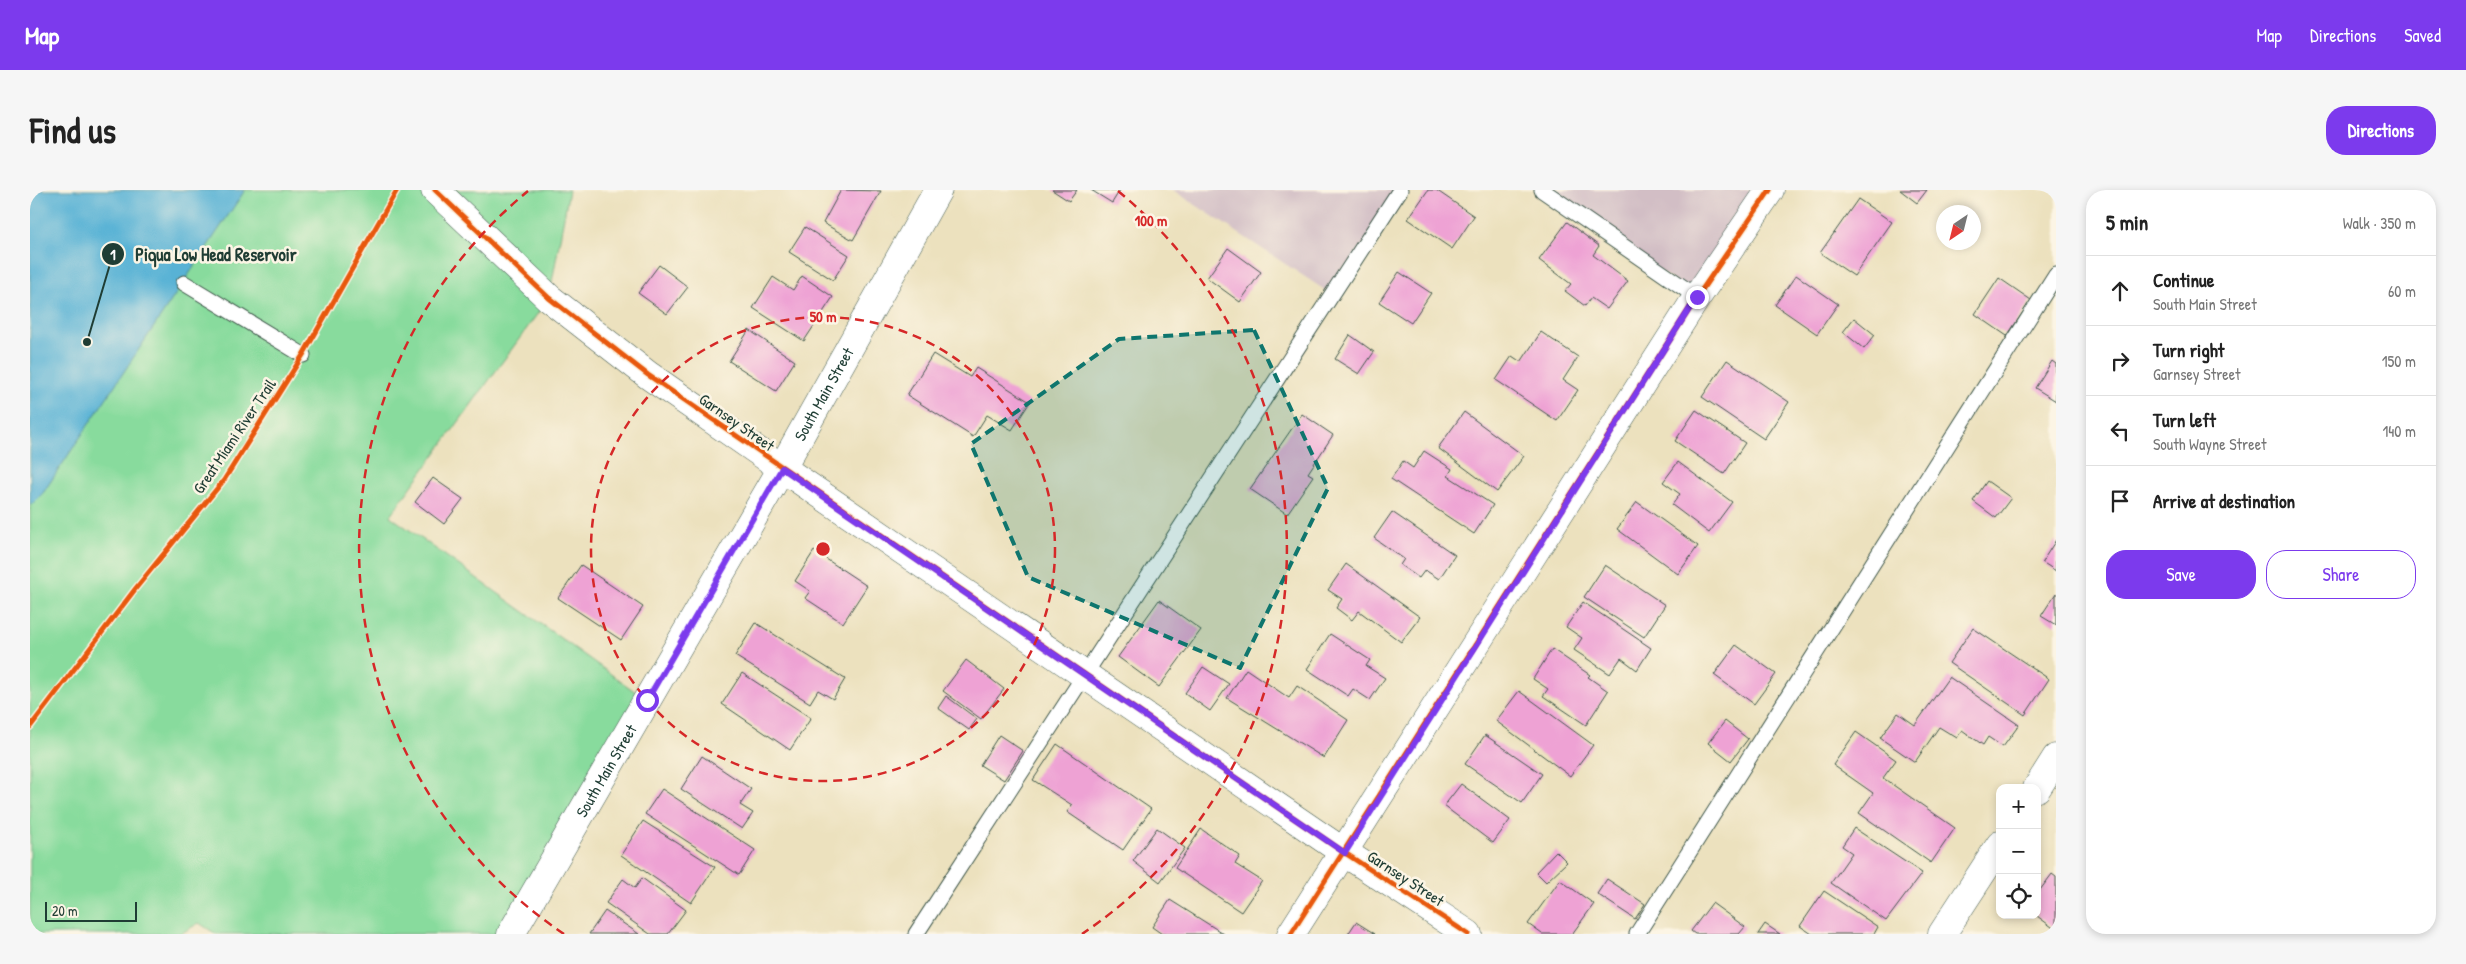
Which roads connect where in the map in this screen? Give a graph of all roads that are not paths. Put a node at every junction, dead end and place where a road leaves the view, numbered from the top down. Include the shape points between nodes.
1 (938, 190) edge
2 (1400, 190) edge
3 (1542, 190) edge
4 (1770, 190) edge
5 (436, 191) edge
6 (2056, 275) edge
7 (184, 283) dead end
8 (1697, 297) junction
9 (303, 355) dead end
10 (782, 468) junction
11 (1085, 674) junction
12 (2056, 758) edge
13 (2040, 784) edge
14 (1996, 851) edge
15 (1345, 853) junction
16 (511, 934) edge
17 (916, 934) edge
18 (1291, 934) edge
19 (1468, 934) edge
20 (1637, 934) edge
21 (1942, 934) edge

1 - 10 street, South Main Street
2 - 11 lane
3 - 8 lane
4 - 8 street
5 - 10 street, Garnsey Street via 549,298 648,375
6 - 20 lane
7 - 9 lane
8 - 15 street
10 - 11 street, Garnsey Street
10 - 16 street, South Main Street
11 - 15 street, Garnsey Street
11 - 17 lane
12 - 13 street
14 - 21 street
15 - 18 street
15 - 19 street, Garnsey Street

